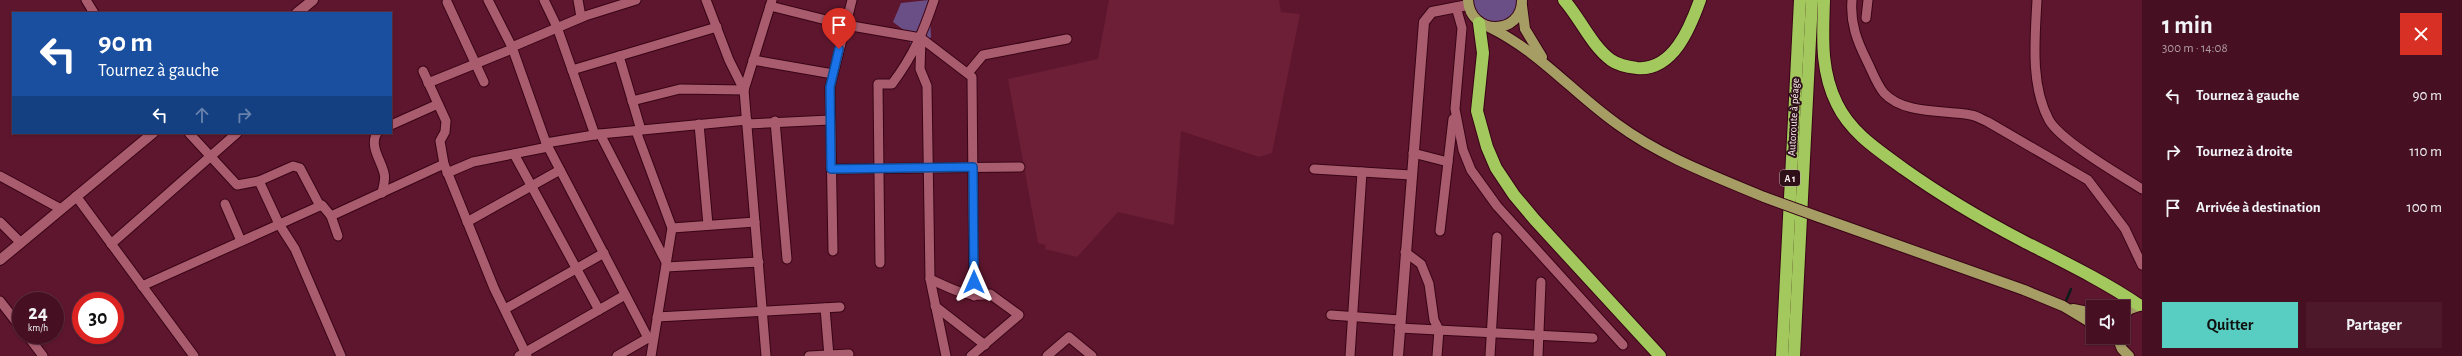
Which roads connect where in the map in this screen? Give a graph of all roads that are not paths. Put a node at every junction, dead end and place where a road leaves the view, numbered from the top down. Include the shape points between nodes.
1 (86, 0) edge
2 (313, 0) edge
3 (488, 0) edge
4 (544, 0) edge
5 (578, 0) edge
6 (636, 0) edge
7 (706, 0) edge
8 (852, 0) edge
9 (934, 0) edge
10 (1564, 0) edge
11 (1700, 0) edge
12 (1800, 0) edge
13 (1812, 0) edge
14 (1824, 0) edge
15 (1852, 0) edge
16 (1868, 0) edge
17 (2037, 0) edge
18 (447, 2) dead end
19 (771, 3) edge
20 (1468, 3) edge
21 (1522, 3) edge
22 (1456, 7) junction
23 (93, 12) edge
24 (298, 12) edge
25 (581, 17) junction
26 (1866, 18) dead end
27 (846, 25) junction
28 (1484, 25) junction
29 (557, 27) junction
30 (717, 27) junction
31 (921, 38) junction
32 (1067, 39) dead end
33 (512, 48) junction
34 (619, 56) junction
35 (753, 60) junction
36 (476, 64) junction
37 (1548, 65) junction
38 (572, 70) junction
39 (423, 71) dead end
40 (968, 73) junction
41 (833, 74) junction
42 (484, 82) dead end
43 (428, 84) junction
44 (744, 90) junction
45 (632, 101) junction
46 (438, 104) junction
47 (1455, 109) junction
48 (830, 120) junction
49 (775, 121) junction
50 (747, 122) junction
51 (698, 124) junction
52 (392, 125) edge
53 (638, 130) junction
54 (152, 134) edge
55 (190, 134) edge
56 (237, 134) edge
57 (377, 134) edge
58 (597, 135) junction
59 (547, 145) junction
60 (1413, 153) junction
61 (514, 154) junction
62 (210, 157) junction
63 (1448, 162) junction
64 (973, 167) junction
65 (1020, 167) dead end
66 (445, 168) junction
67 (879, 168) junction
68 (928, 168) junction
69 (831, 169) junction
70 (1314, 169) dead end
71 (560, 170) junction
72 (1362, 172) junction
73 (1411, 175) junction
74 (0, 176) edge
75 (259, 181) junction
76 (532, 186) junction
77 (2142, 189) edge
78 (382, 192) junction
79 (76, 196) junction
80 (225, 204) dead end
81 (320, 206) junction
82 (61, 209) junction
83 (331, 216) junction
84 (0, 222) edge
85 (467, 222) junction
86 (755, 222) junction
87 (279, 224) junction
88 (708, 225) junction
89 (672, 228) junction
90 (1440, 231) dead end
91 (338, 236) dead end
92 (1496, 237) dead end
93 (242, 241) junction
94 (21, 243) junction
95 (111, 244) junction
96 (833, 252) dead end
97 (1405, 252) junction
98 (604, 253) junction
99 (787, 259) dead end
100 (0, 260) edge
101 (758, 262) junction
102 (880, 263) dead end
103 (666, 265) junction
104 (2142, 265) edge
105 (576, 268) junction
106 (930, 279) junction
107 (1541, 282) dead end
108 (142, 286) junction
109 (626, 295) junction
110 (974, 296) junction
111 (0, 301) edge
112 (935, 306) junction
113 (2063, 306) junction
114 (840, 307) dead end
115 (826, 308) junction
116 (505, 309) junction
117 (2131, 309) edge
118 (599, 310) junction
119 (763, 311) junction
120 (2086, 311) edge
121 (1331, 315) dead end
122 (12, 316) edge
123 (657, 317) junction
124 (1352, 317) junction
125 (2086, 320) edge
126 (1400, 324) junction
127 (1439, 330) junction
128 (1491, 333) junction
129 (1538, 335) junction
130 (651, 338) junction
131 (1593, 338) dead end
132 (34, 344) edge
133 (2120, 344) edge
134 (984, 345) junction
135 (1623, 345) dead end
136 (849, 354) dead end
137 (524, 355) edge
138 (43, 356) edge
139 (194, 356) edge
140 (341, 356) edge
141 (617, 356) edge
142 (651, 356) edge
143 (766, 356) edge
144 (809, 356) edge
145 (829, 356) edge
146 (946, 356) edge
147 (971, 356) edge
148 (1047, 356) edge
149 (1092, 356) edge
150 (1350, 356) edge
151 (1398, 356) edge
152 (1437, 356) edge
153 (1490, 356) edge
154 (1538, 356) edge
155 (1660, 356) edge
156 (1782, 356) edge
157 (1794, 356) edge
158 (2129, 356) edge

1 - 23 street
2 - 24 street
3 - 33 street
4 - 29 street
5 - 25 street
6 - 25 street
7 - 30 street
8 - 27 street
9 - 31 street
10 - 11 highway via 1611,60 1628,67 1645,68 1656,65 1673,53 1688,31
12 - 156 highway, A 1
13 - 157 highway, Autoroute à péage / A 1
14 - 117 highway via 1822,42 1825,73 1837,104 1857,133 1940,195 2110,286
15 - 104 street via 1851,13 1859,46 1884,93 1893,101 1936,113 1972,115 2088,180 2125,229
16 - 26 street
17 - 77 street via 2035,37 2039,89 2050,121 2074,144
18 - 36 street
19 - 27 street
19 - 35 street
20 - 22 street
20 - 28 main road via 1470,12
21 - 28 main road via 1512,22 1498,28
21 - 37 main road via 1525,29
22 - 47 street via 1462,28
22 - 60 street via 1432,12 1424,22
25 - 29 street
27 - 31 street
27 - 41 street
28 - 37 main road via 1514,40
28 - 155 highway via 1477,111 1496,168 1535,220
29 - 33 street
29 - 38 street
30 - 34 street
30 - 44 street
31 - 40 street
31 - 67 street via 910,61 892,84 878,84
31 - 68 street via 920,69 927,86
32 - 40 street via 984,55
33 - 36 street
33 - 59 street
34 - 38 street
34 - 45 street
35 - 41 street
35 - 44 street
36 - 42 street
36 - 43 street
37 - 113 main road, bridge via 1594,107 1648,144 1698,170 1819,218
38 - 58 street
39 - 43 street
40 - 64 street via 972,77
41 - 48 street via 830,87
43 - 46 street
44 - 45 street via 680,89
44 - 50 street
45 - 53 street
46 - 52 street
46 - 66 street via 446,122 445,132 440,141
47 - 63 street
47 - 135 street via 1463,150 1481,186
48 - 49 street
48 - 69 street
49 - 50 street
49 - 99 street
50 - 51 street
50 - 86 street
51 - 53 street
51 - 88 street
53 - 58 street
53 - 89 street
54 - 79 street
55 - 62 street
56 - 62 street
57 - 78 street via 374,140 385,174
58 - 59 street
58 - 103 street
59 - 61 street
59 - 71 street
60 - 63 street
60 - 73 street
61 - 66 street
61 - 76 street
62 - 75 street via 237,185
62 - 95 street
63 - 90 street
64 - 65 street
64 - 68 street
64 - 110 street
66 - 78 street
66 - 85 street
67 - 68 street
67 - 69 street
67 - 102 street
68 - 106 street
69 - 96 street
70 - 72 street
71 - 76 street
71 - 98 street
72 - 73 street
72 - 124 street
73 - 97 street
74 - 82 street
75 - 81 street via 293,166 300,168
75 - 87 street
76 - 85 street
76 - 105 street
78 - 83 street
79 - 82 street
79 - 95 street
80 - 93 street
81 - 83 street via 322,205
81 - 87 street
82 - 94 street
83 - 91 street
84 - 94 street
85 - 116 street
86 - 88 street
86 - 101 street
87 - 93 street
87 - 140 street via 295,249
88 - 89 street
89 - 103 street
92 - 128 street
93 - 108 street
94 - 100 street
95 - 108 street
97 - 126 street
97 - 127 street via 1421,264 1429,284 1434,320
98 - 105 street
98 - 109 street
101 - 103 street
101 - 119 street
103 - 123 street
105 - 116 street
105 - 118 street
106 - 110 street via 957,292
106 - 112 street
107 - 129 street
108 - 139 street
109 - 118 street
109 - 130 street
110 - 134 street via 990,294 1019,315
111 - 122 street
112 - 134 street
112 - 146 street
113 - 120 main road
113 - 125 main road
114 - 115 street
115 - 119 street
115 - 145 street
116 - 137 street
118 - 137 street
119 - 123 street
119 - 143 street
121 - 124 street
123 - 130 street
124 - 126 street
124 - 150 street
126 - 127 street
126 - 151 street
127 - 128 street
127 - 152 street
128 - 129 street
128 - 153 street
129 - 131 street
129 - 154 street
130 - 141 street
130 - 142 street
132 - 138 street
133 - 158 main road
134 - 147 street
136 - 145 street
144 - 145 street
148 - 149 street via 1069,337

